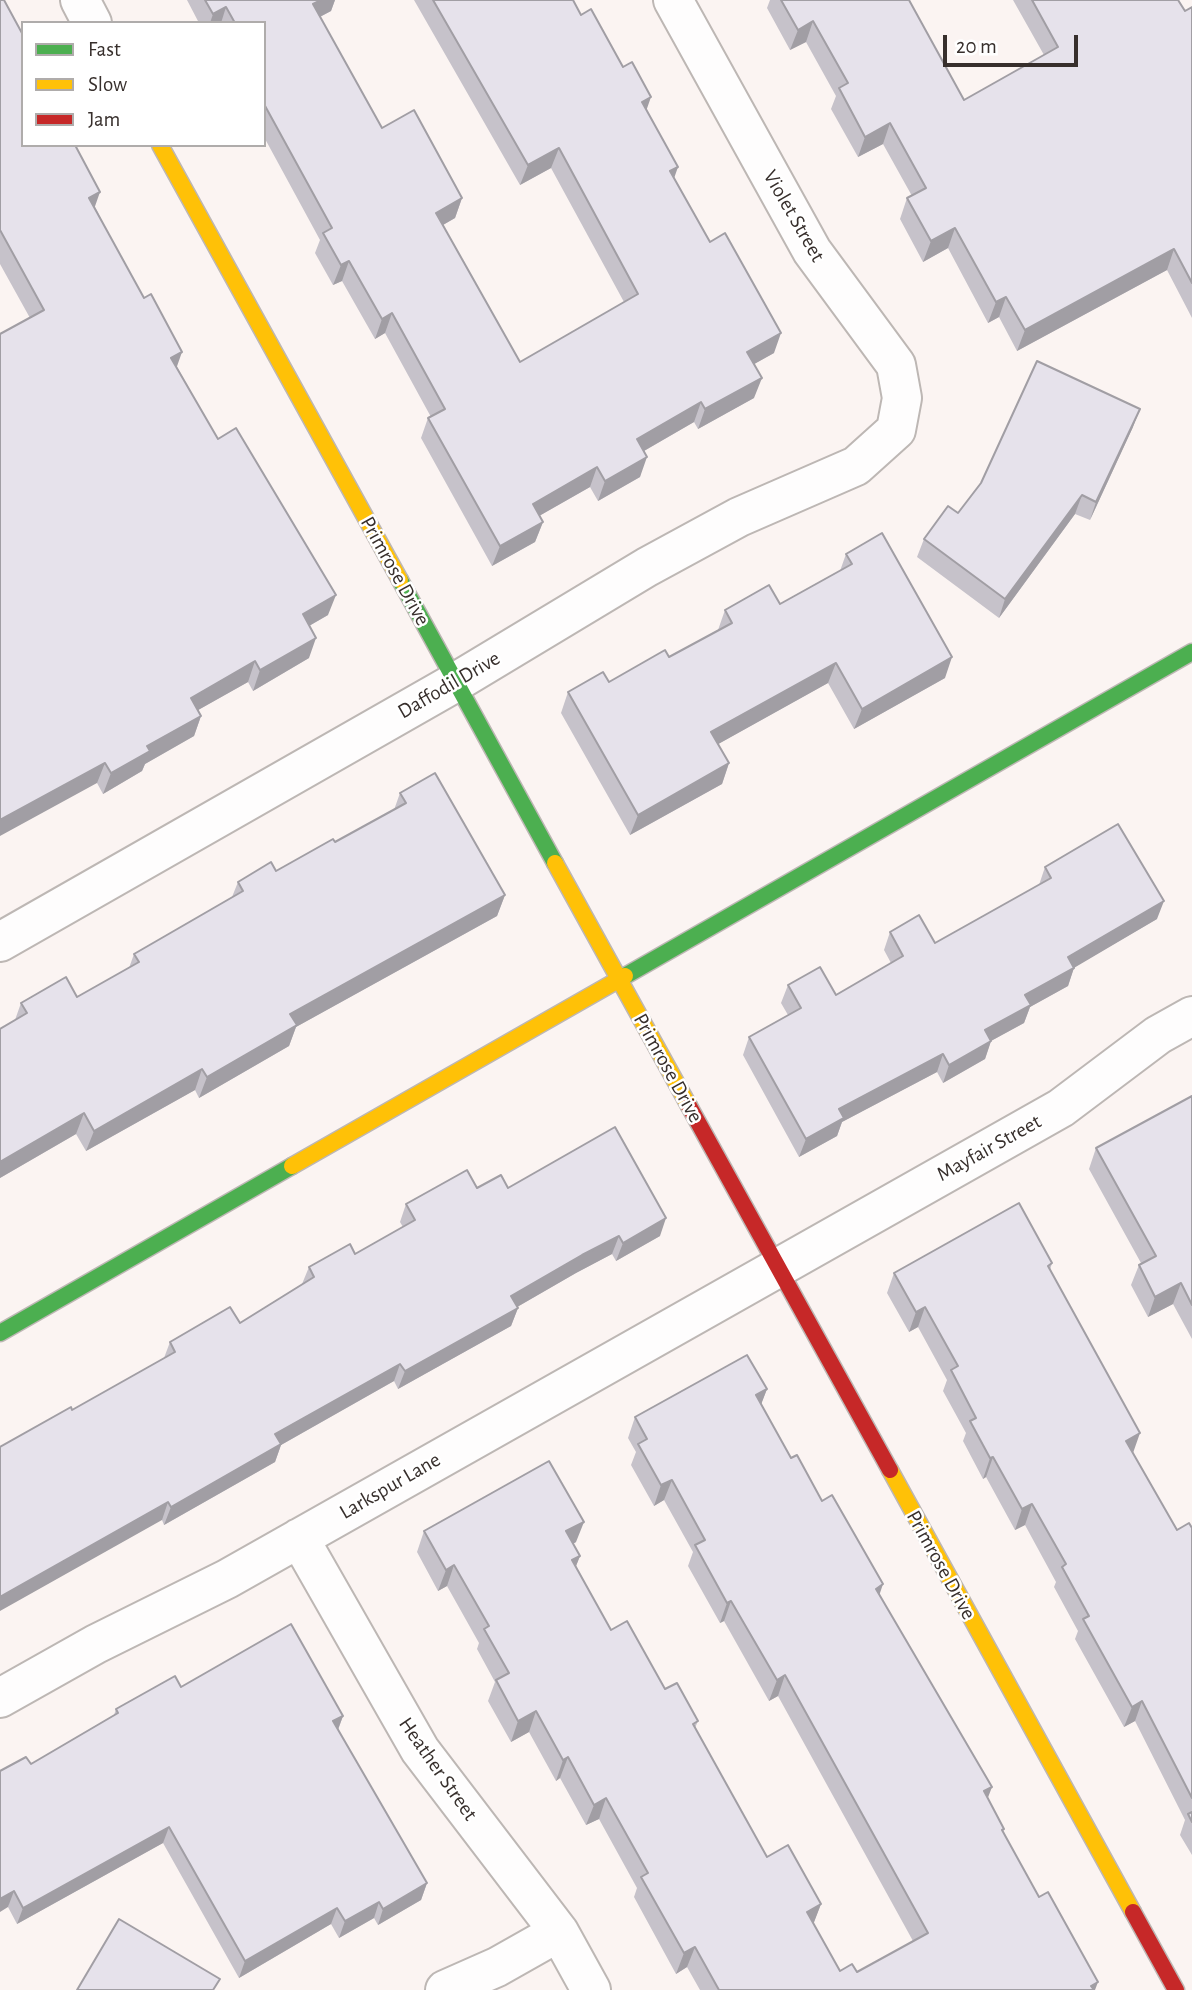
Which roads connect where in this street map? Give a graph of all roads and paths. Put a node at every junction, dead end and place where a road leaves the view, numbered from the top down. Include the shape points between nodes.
1 (80, 0) edge
2 (673, 0) edge
3 (91, 21) edge
4 (161, 147) edge
5 (895, 430) joint
6 (1192, 652) edge
7 (456, 681) junction
8 (0, 942) edge
9 (621, 981) junction
10 (1192, 1016) edge
11 (776, 1266) junction
12 (0, 1333) edge
13 (299, 1538) junction
14 (0, 1698) edge
15 (559, 1932) junction
16 (445, 1990) edge
17 (591, 1990) edge
18 (1175, 1990) edge

1 - 3 street
2 - 5 street, Violet Street via 812,251 896,365 902,398
4 - 7 street, Primrose Drive
5 - 7 street, Daffodil Drive via 856,466 739,517
6 - 9 street
7 - 8 street, Daffodil Drive
7 - 9 street, Primrose Drive
9 - 11 street, Primrose Drive
9 - 12 street
10 - 11 street, Mayfair Street via 1158,1035 1061,1108
11 - 13 street, Larkspur Lane
11 - 18 street, Primrose Drive
13 - 14 street, Larkspur Lane
13 - 15 street, Heather Street via 420,1750
15 - 16 street
15 - 17 street, Heather Street

